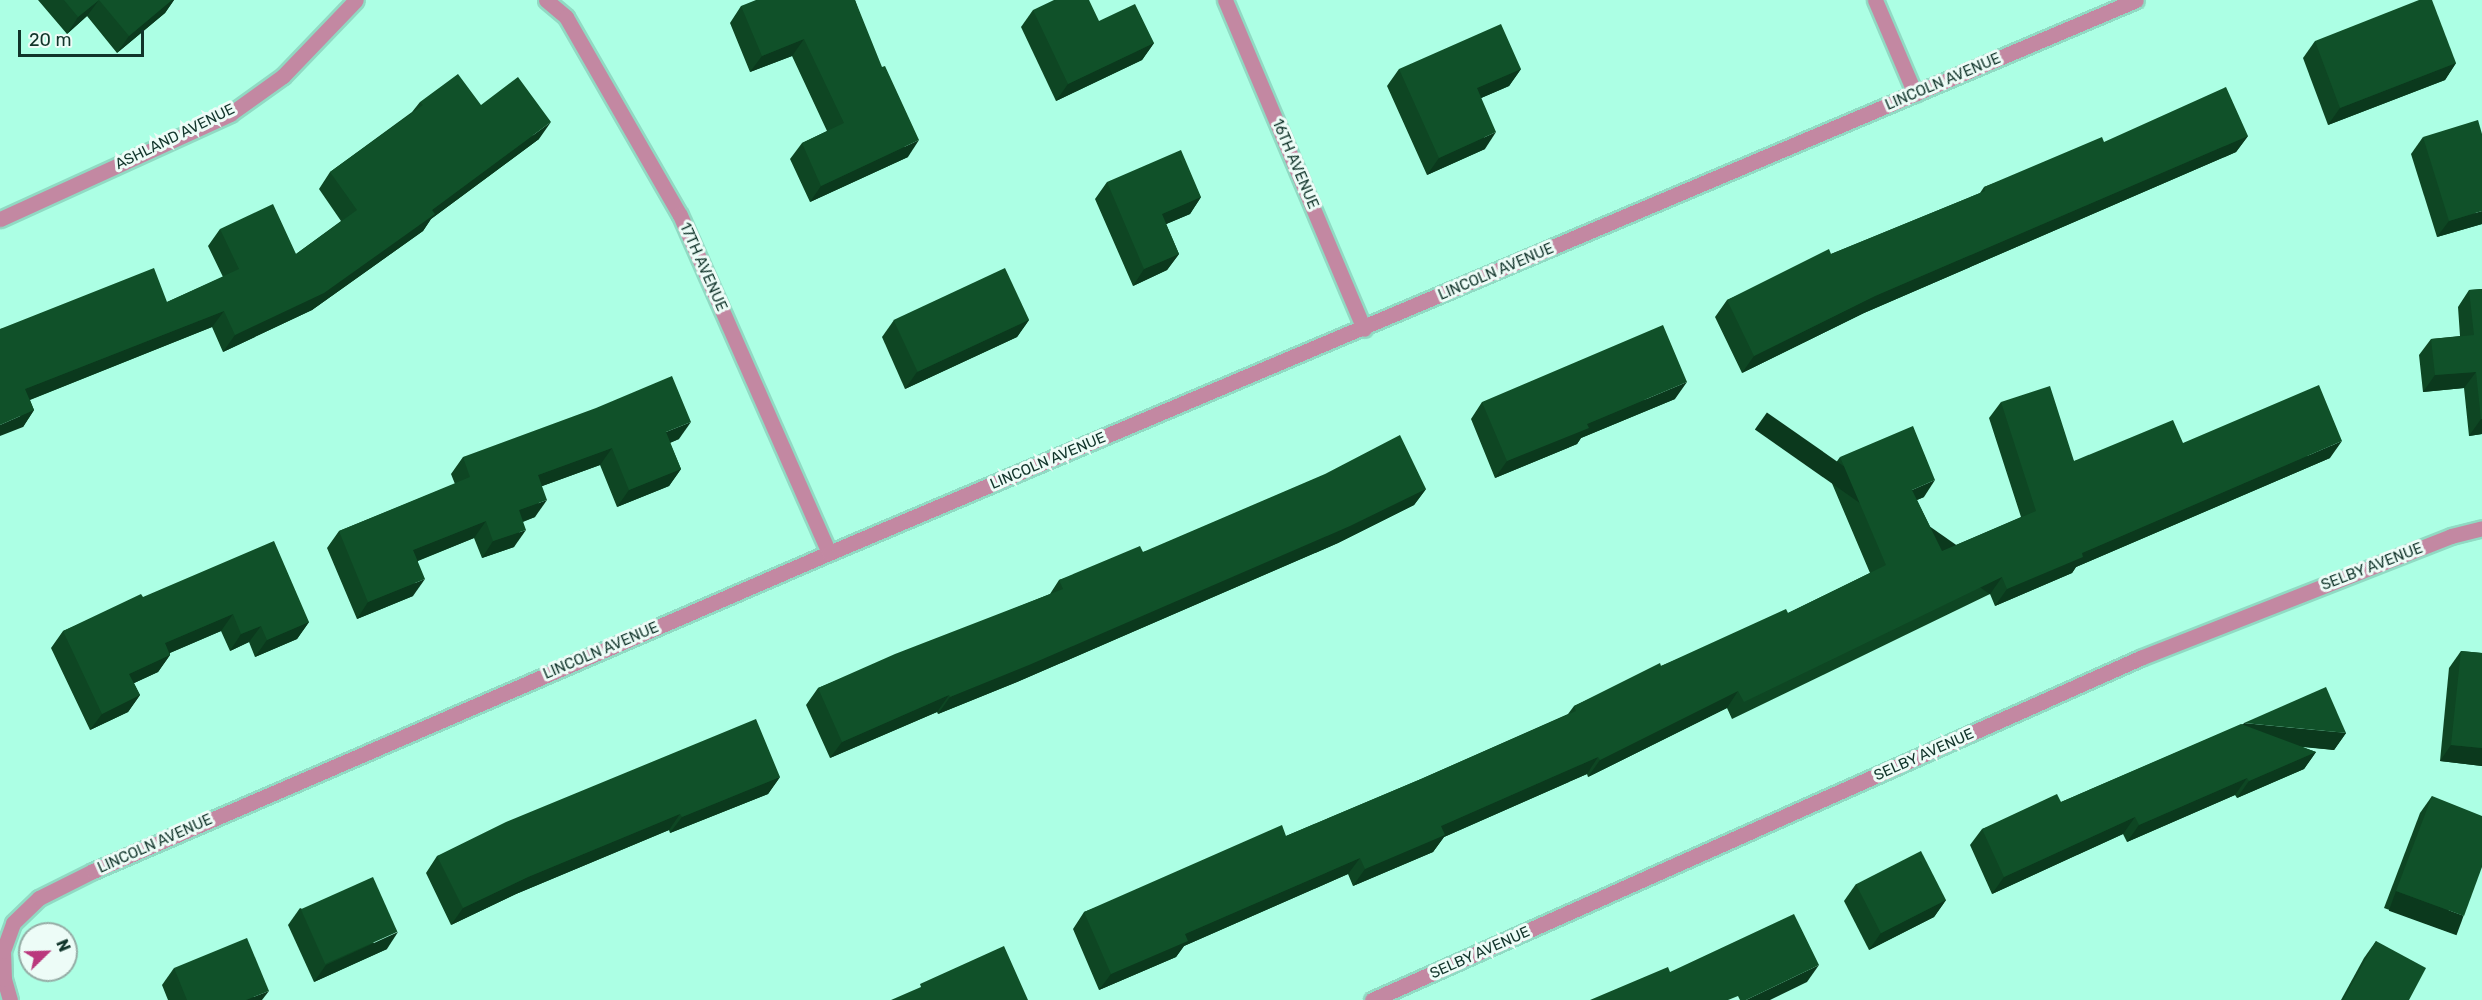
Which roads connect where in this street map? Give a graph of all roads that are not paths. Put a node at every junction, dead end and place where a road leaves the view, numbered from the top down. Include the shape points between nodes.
1 (356, 0) edge
2 (546, 0) edge
3 (1225, 0) edge
4 (1875, 0) edge
5 (2136, 0) edge
6 (1915, 94) junction
7 (0, 219) edge
8 (1364, 329) junction
9 (2482, 528) edge
10 (829, 553) junction
11 (1, 967) edge
12 (10, 1000) edge
13 (1372, 1000) edge

1 - 7 street, ASHLAND AVENUE via 283,76 230,114
2 - 10 street, 17TH AVENUE via 566,17 680,215
3 - 8 street, 16TH AVENUE
4 - 6 street
5 - 6 street, LINCOLN AVENUE
6 - 8 street, LINCOLN AVENUE
8 - 10 street, LINCOLN AVENUE
9 - 13 street, SELBY AVENUE via 2451,536 2140,658
10 - 11 street, LINCOLN AVENUE via 54,890 30,905 13,923
11 - 12 street

